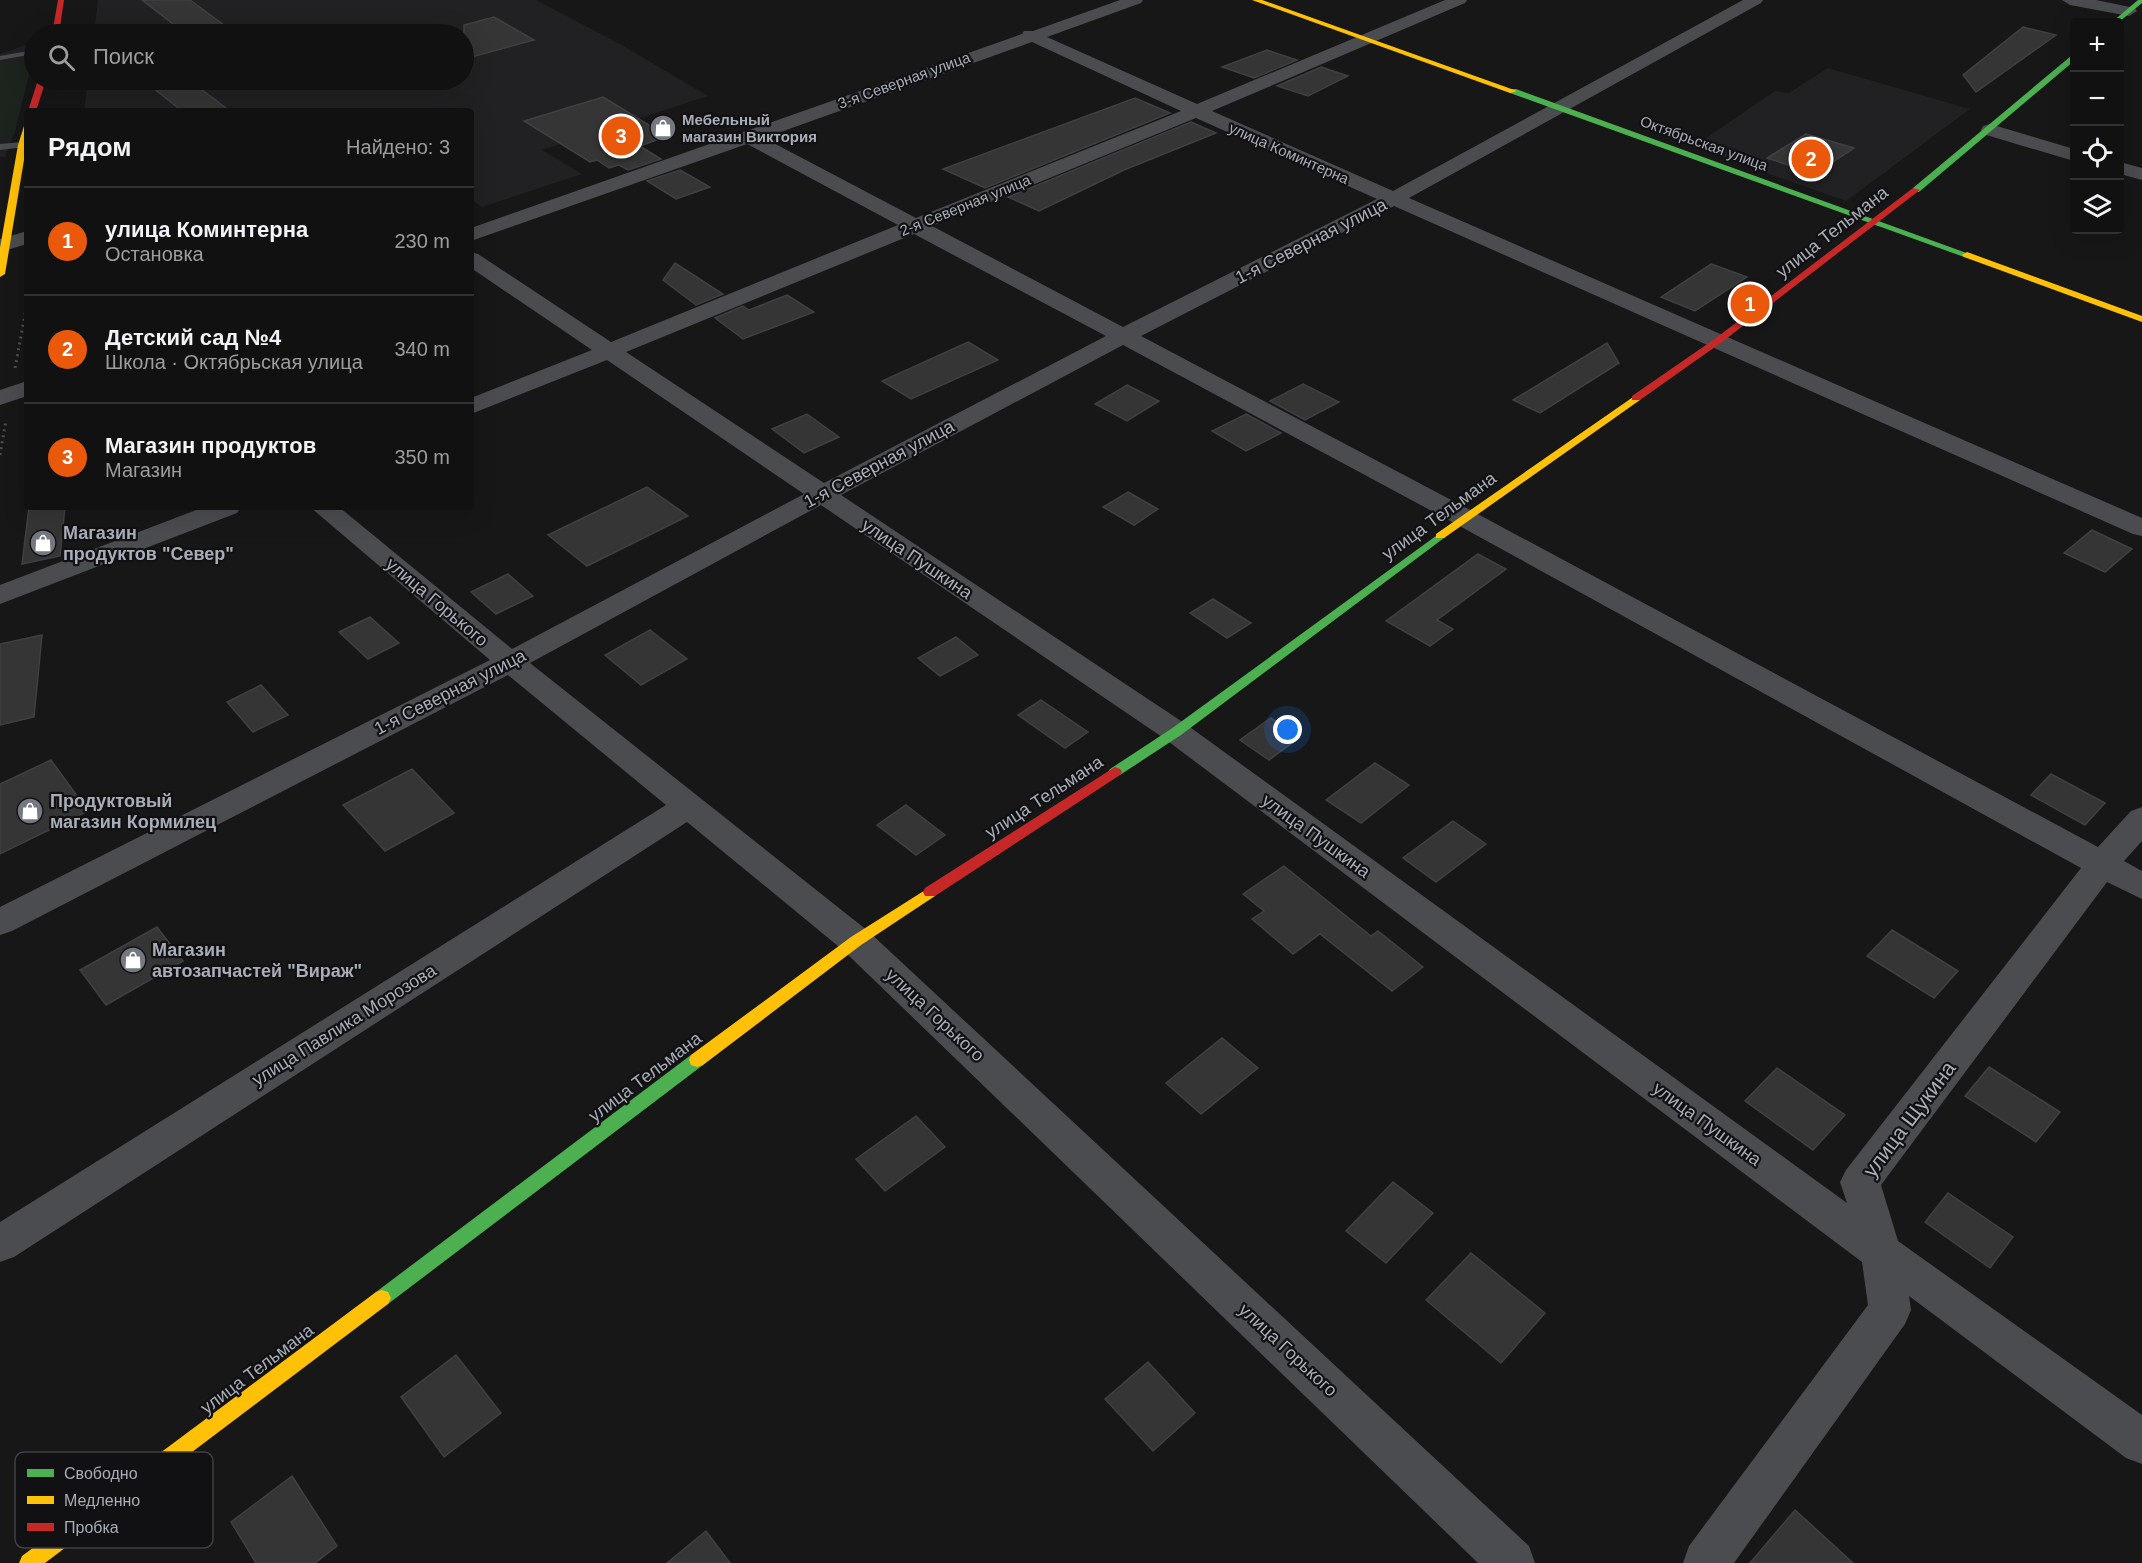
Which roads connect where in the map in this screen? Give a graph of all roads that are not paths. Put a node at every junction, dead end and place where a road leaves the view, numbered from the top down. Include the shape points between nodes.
1 (61, 0) edge
2 (1135, 0) edge
3 (1255, 0) edge
4 (1459, 0) edge
5 (1755, 0) edge
6 (2070, 0) edge
7 (2142, 0) edge
8 (2129, 11) junction
9 (2120, 18) edge
10 (57, 24) edge
11 (1030, 35) junction
12 (1366, 38) junction
13 (24, 54) edge
14 (0, 58) edge
15 (2070, 60) edge
16 (39, 90) edge
17 (33, 108) edge
18 (1556, 108) junction
19 (1196, 111) junction
20 (1990, 130) junction
21 (746, 136) junction
22 (24, 138) edge
23 (22, 145) junction
24 (0, 147) edge
25 (2070, 154) edge
26 (2124, 169) edge
27 (2142, 174) edge
28 (1392, 199) junction
29 (1876, 222) junction
30 (915, 225) junction
31 (474, 234) edge
32 (24, 238) edge
33 (3, 245) edge
34 (474, 260) edge
35 (0, 274) edge
36 (2142, 319) edge
37 (1122, 337) junction
38 (1719, 340) junction
39 (609, 349) junction
40 (24, 389) edge
41 (0, 398) edge
42 (474, 406) edge
43 (821, 495) junction
44 (220, 510) edge
45 (327, 510) edge
46 (1465, 518) junction
47 (2142, 528) edge
48 (0, 595) edge
49 (510, 662) junction
50 (1176, 732) junction
51 (689, 807) junction
52 (2142, 819) edge
53 (2103, 864) junction
54 (2142, 886) edge
55 (0, 922) edge
56 (856, 941) junction
57 (0, 1244) edge
58 (1881, 1252) junction
59 (2142, 1442) edge
60 (177, 1452) edge
61 (49, 1548) edge
62 (29, 1563) edge
63 (1512, 1563) edge
64 (1706, 1563) edge

1 - 10 street
2 - 11 street, 3-я Северная улица
3 - 12 street, Октябрьская улица
4 - 12 street, 2-я Северная улица
5 - 18 street, 1-я Северная улица
6 - 8 street
7 - 8 street
8 - 9 street
11 - 19 street, улица Коминтерна
11 - 21 street, 3-я Северная улица
12 - 18 street, Октябрьская улица
12 - 19 street, 2-я Северная улица
13 - 14 lane
15 - 20 street, улица Тельмана
16 - 17 street
18 - 28 street, 1-я Северная улица
18 - 29 street, Октябрьская улица
19 - 28 street, улица Коминтерна
19 - 30 street, 2-я Северная улица
20 - 25 street
20 - 29 street, улица Тельмана
21 - 30 street
21 - 31 street, 3-я Северная улица
22 - 23 street
23 - 24 lane
23 - 33 street
26 - 27 street
28 - 37 street, 1-я Северная улица
28 - 38 street, улица Коминтерна
29 - 36 street, Октябрьская улица
29 - 38 street, улица Тельмана
30 - 37 street
30 - 39 street, 2-я Северная улица
32 - 33 street
33 - 35 street
34 - 39 street, улица Пушкина
37 - 43 street, 1-я Северная улица
37 - 46 street
38 - 46 street, улица Тельмана
38 - 47 street, улица Коминтерна
39 - 42 street, 2-я Северная улица
39 - 43 street, улица Пушкина
40 - 41 street
43 - 49 street, 1-я Северная улица
43 - 50 street, улица Пушкина
44 - 48 street
45 - 49 street, улица Горького
46 - 50 street, улица Тельмана
46 - 53 street
49 - 51 street, улица Горького
49 - 55 street, 1-я Северная улица
50 - 56 street, улица Тельмана
50 - 58 street, улица Пушкина
51 - 56 street, улица Горького
51 - 57 street, улица Павлика Морозова
52 - 53 street, улица Щукина
53 - 54 street
53 - 58 street, улица Щукина via 1860,1182
56 - 60 street, улица Тельмана
56 - 63 street, улица Горького
58 - 59 street, улица Пушкина
58 - 64 street, улица Щукина via 1890,1310
61 - 62 street, улица Тельмана

